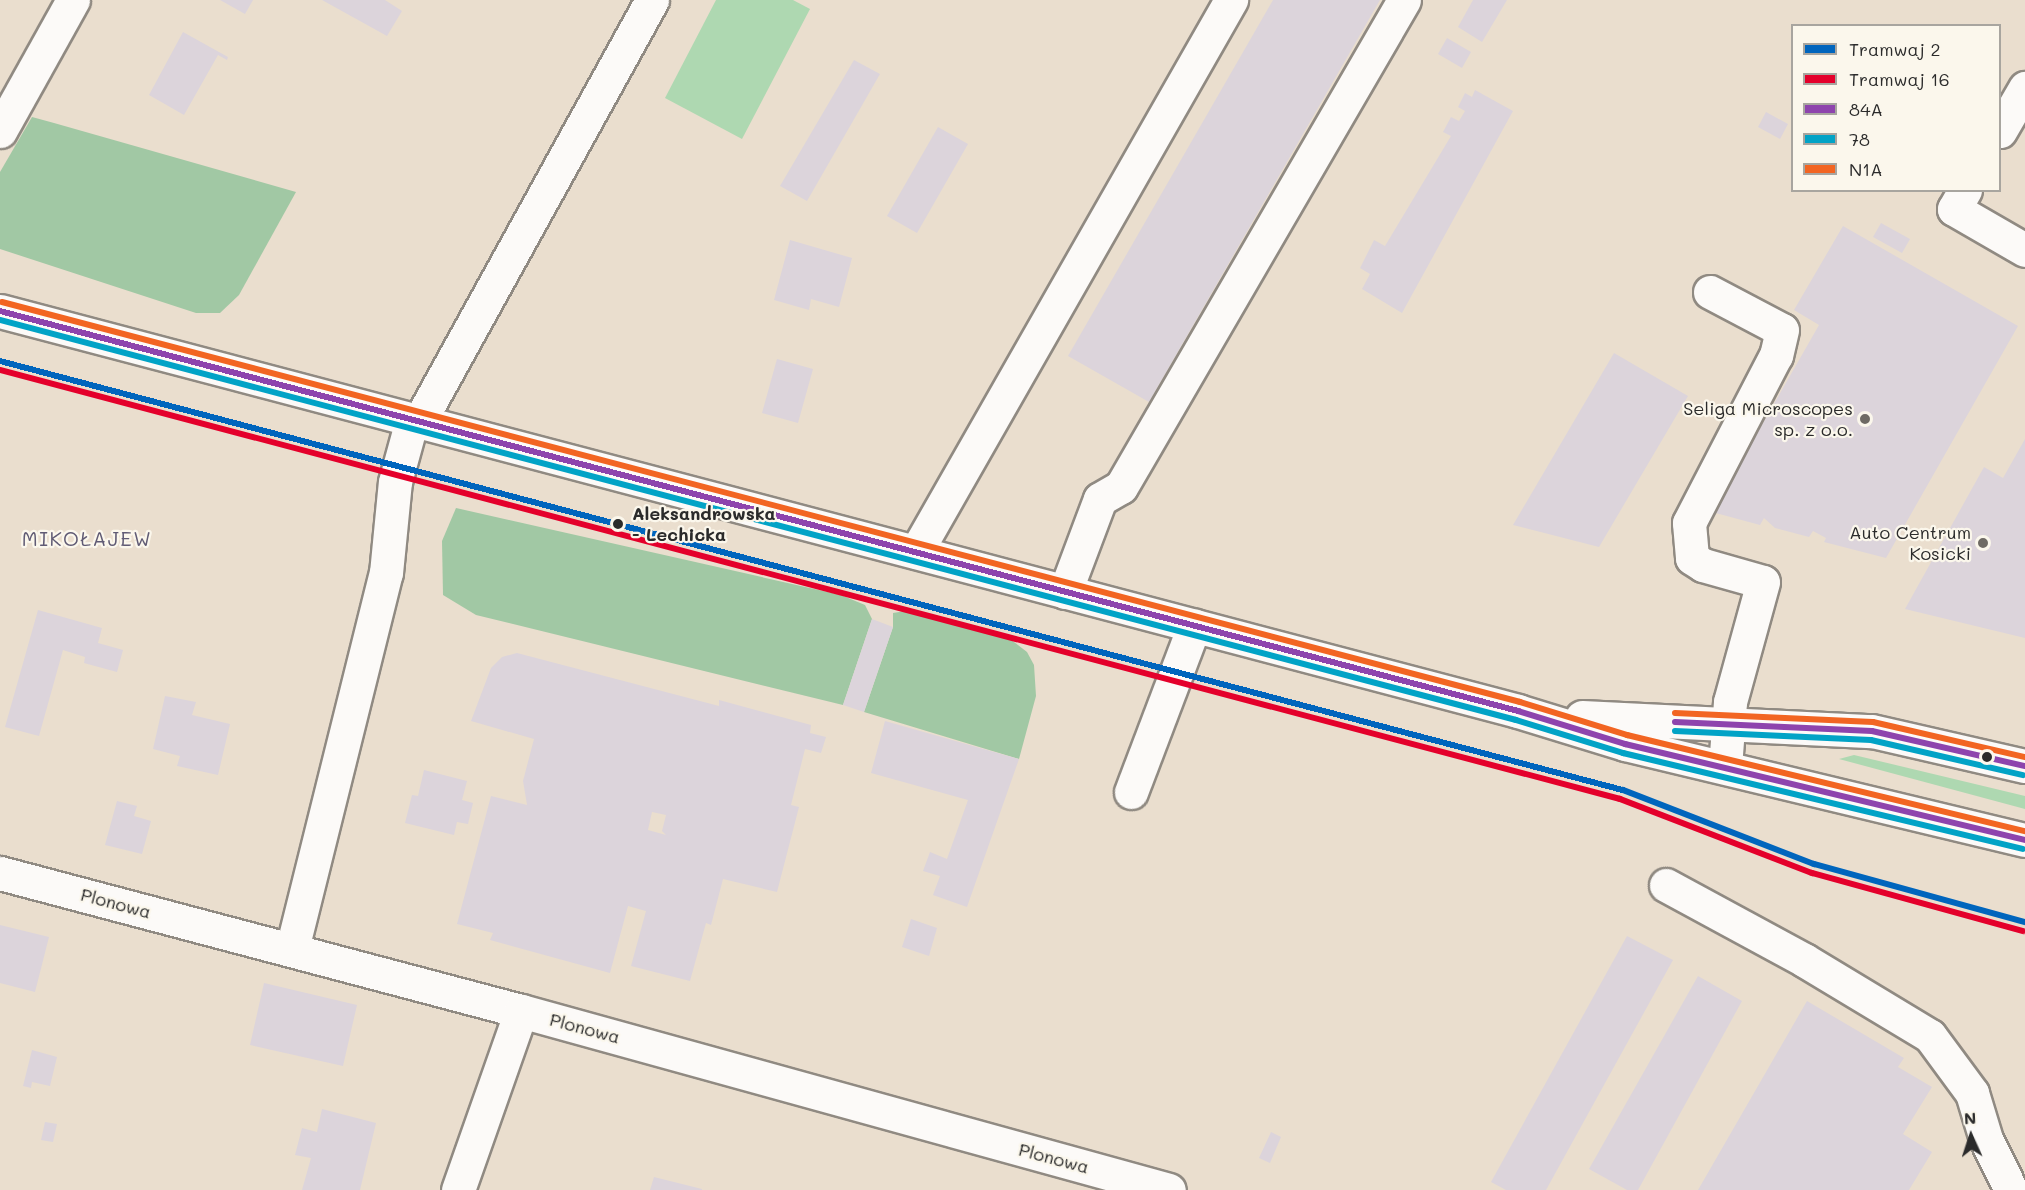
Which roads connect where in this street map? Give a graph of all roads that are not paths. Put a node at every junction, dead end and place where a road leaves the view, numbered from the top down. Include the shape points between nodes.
1 (73, 0) edge
2 (652, 0) edge
3 (1231, 0) edge
4 (1404, 0) edge
5 (2025, 88) edge
6 (2001, 129) edge
7 (0, 131) edge
8 (1964, 192) edge
9 (2025, 250) edge
10 (1710, 291) dead end
11 (0, 311) edge
12 (416, 421) junction
13 (916, 552) junction
14 (1065, 592) junction
15 (1194, 626) junction
16 (1518, 711) junction
17 (1725, 723) junction
18 (2025, 766) edge
19 (1725, 767) junction
20 (1131, 792) dead end
21 (2025, 840) edge
22 (0, 873) edge
23 (1666, 885) dead end
24 (292, 949) junction
25 (521, 1011) junction
26 (458, 1190) edge
27 (1169, 1190) edge
28 (2011, 1190) edge

1 - 7 main road
2 - 12 main road
3 - 13 main road
4 - 14 main road via 1121,487 1100,499
5 - 6 main road
8 - 9 main road via 1954,209
10 - 17 main road via 1782,330 1776,355 1689,523 1692,558 1703,566 1763,582
11 - 12 main road
12 - 13 main road
12 - 24 main road via 395,482 386,573
13 - 14 main road
14 - 15 main road
15 - 16 main road
15 - 20 main road
16 - 17 main road via 1655,722
16 - 19 main road via 1625,744
17 - 18 main road via 1880,732
17 - 19 main road
19 - 21 main road
22 - 24 main road, Plonowa
23 - 28 main road via 1804,960 1930,1036 1972,1093 1986,1138
24 - 25 main road, Plonowa
25 - 26 main road
25 - 27 main road, Plonowa

